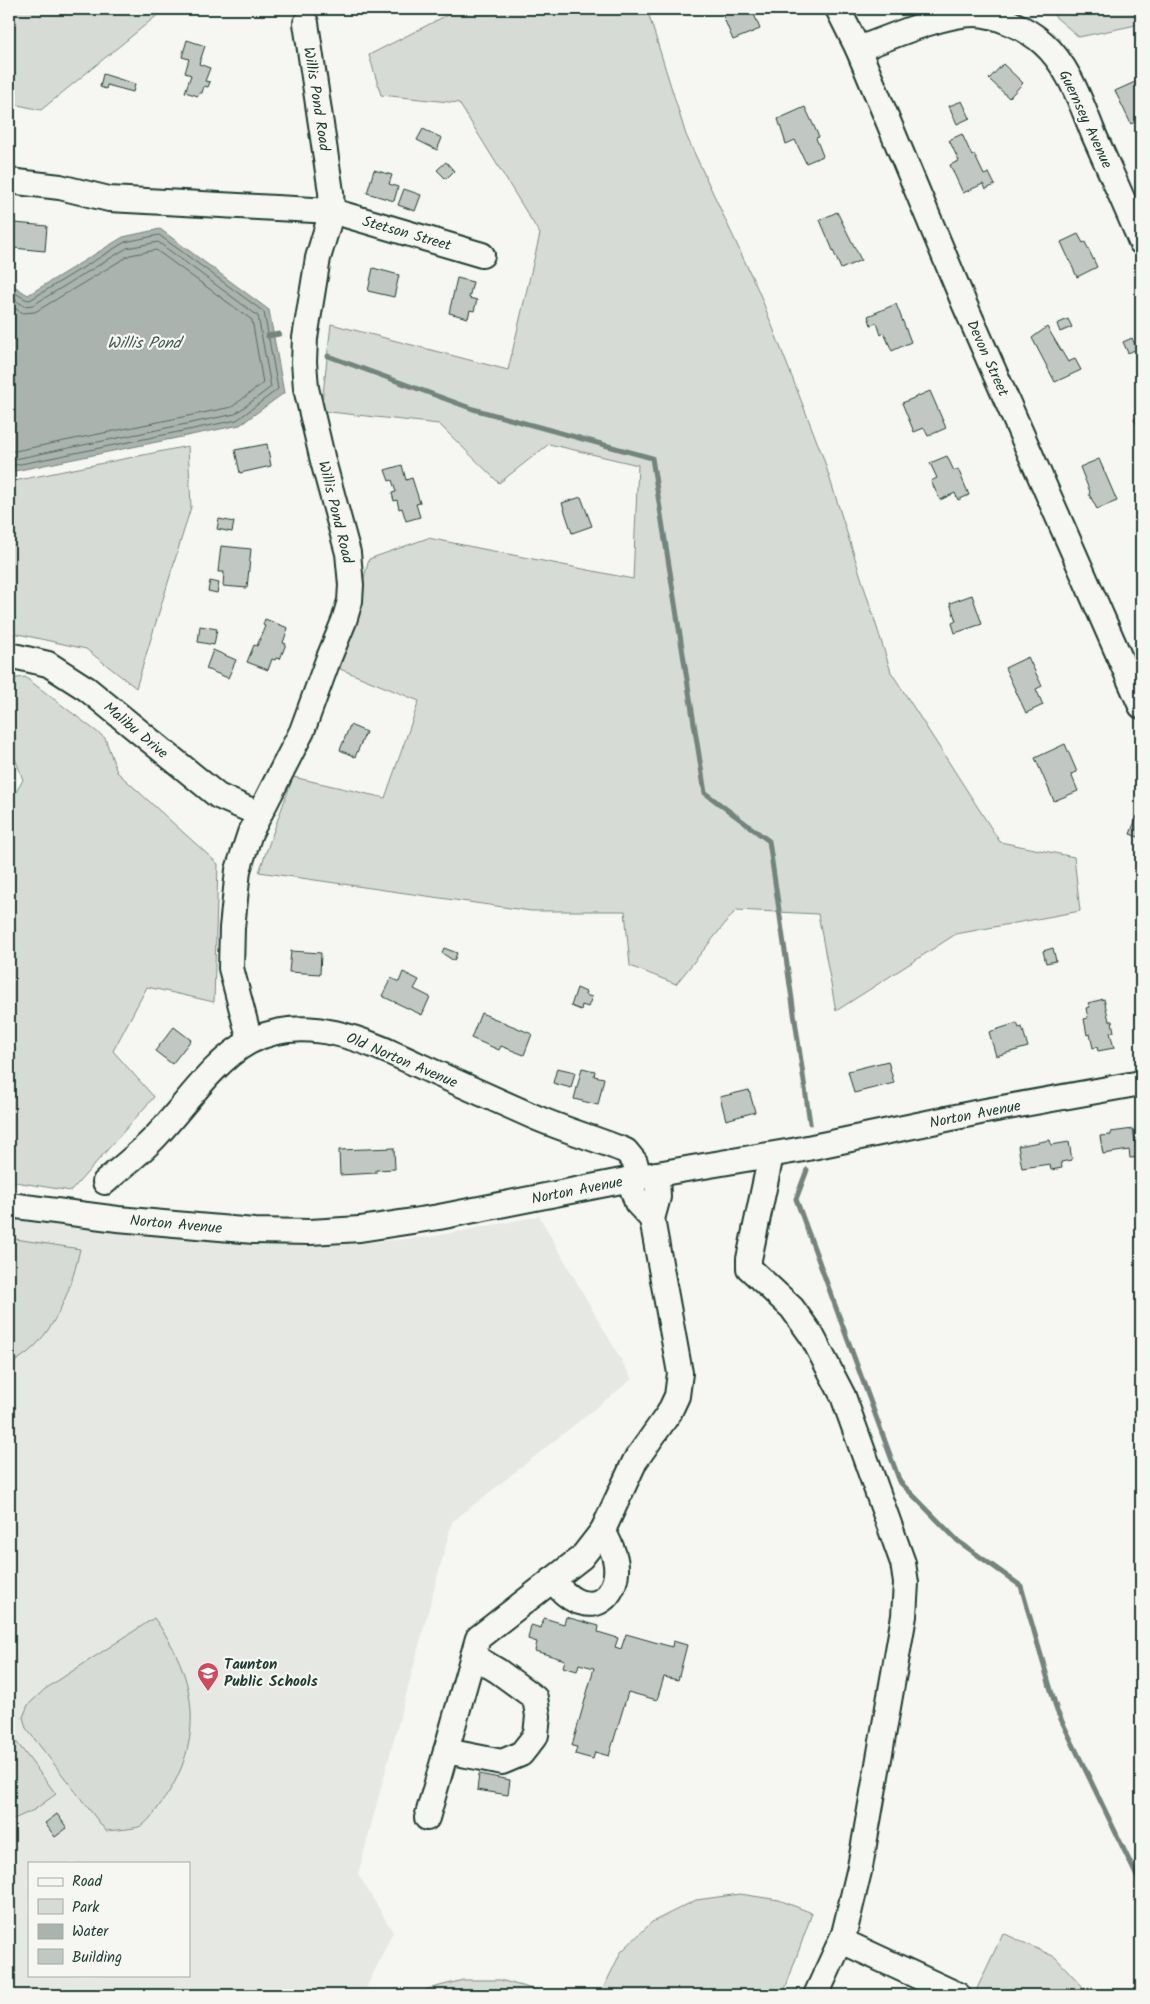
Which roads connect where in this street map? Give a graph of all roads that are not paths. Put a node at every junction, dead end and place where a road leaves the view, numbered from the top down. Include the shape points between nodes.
1 (838, 9) edge
2 (306, 23) dead end
3 (858, 49) junction
4 (9, 181) edge
5 (332, 211) junction
6 (1141, 242) edge
7 (482, 255) dead end
8 (9, 655) edge
9 (1141, 706) edge
10 (259, 814) junction
11 (250, 1042) junction
12 (1141, 1083) edge
13 (771, 1155) junction
14 (641, 1177) junction
15 (105, 1182) dead end
16 (9, 1205) edge
17 (603, 1530) junction
18 (552, 1580) junction
19 (473, 1656) junction
20 (446, 1751) junction
21 (427, 1818) dead end
22 (844, 1934) junction
23 (816, 1995) edge
24 (958, 1995) edge

1 - 3 street, Devon Street
2 - 5 street, Willis Pond Road
3 - 6 street, Guernsey Avenue via 944,19 974,14 998,19 1033,35 1054,55 1072,82
3 - 9 street, Devon Street via 964,303
4 - 5 street, Stetson Street via 60,187 109,199
5 - 7 street, Stetson Street
5 - 10 street, Willis Pond Road via 318,258 304,362 306,388 348,553 350,601 302,731
8 - 10 street, Malibu Drive via 48,664 87,689 218,796
10 - 11 street, Willis Pond Road via 238,870 232,928 231,968
11 - 14 street, Old Norton Avenue via 265,1035 299,1030 334,1032 368,1042 531,1116 626,1151
11 - 15 street, Old Norton Avenue via 222,1064 157,1135
12 - 13 street, Norton Avenue
13 - 14 street, Norton Avenue
13 - 22 street via 749,1259 750,1268 792,1308 812,1336 843,1396 892,1526 906,1583 904,1616 865,1840
14 - 16 street, Norton Avenue via 395,1224 310,1232 254,1231
14 - 17 street via 658,1197 652,1218 680,1373 678,1396 635,1461
17 - 18 street via 582,1557
17 - 18 street via 615,1560 615,1580 609,1595 598,1604 582,1604 564,1593
18 - 19 street via 478,1638
19 - 20 street
19 - 20 street via 535,1698 538,1716 536,1735 520,1754 502,1762
20 - 21 street
22 - 23 street
22 - 24 street via 844,1942

